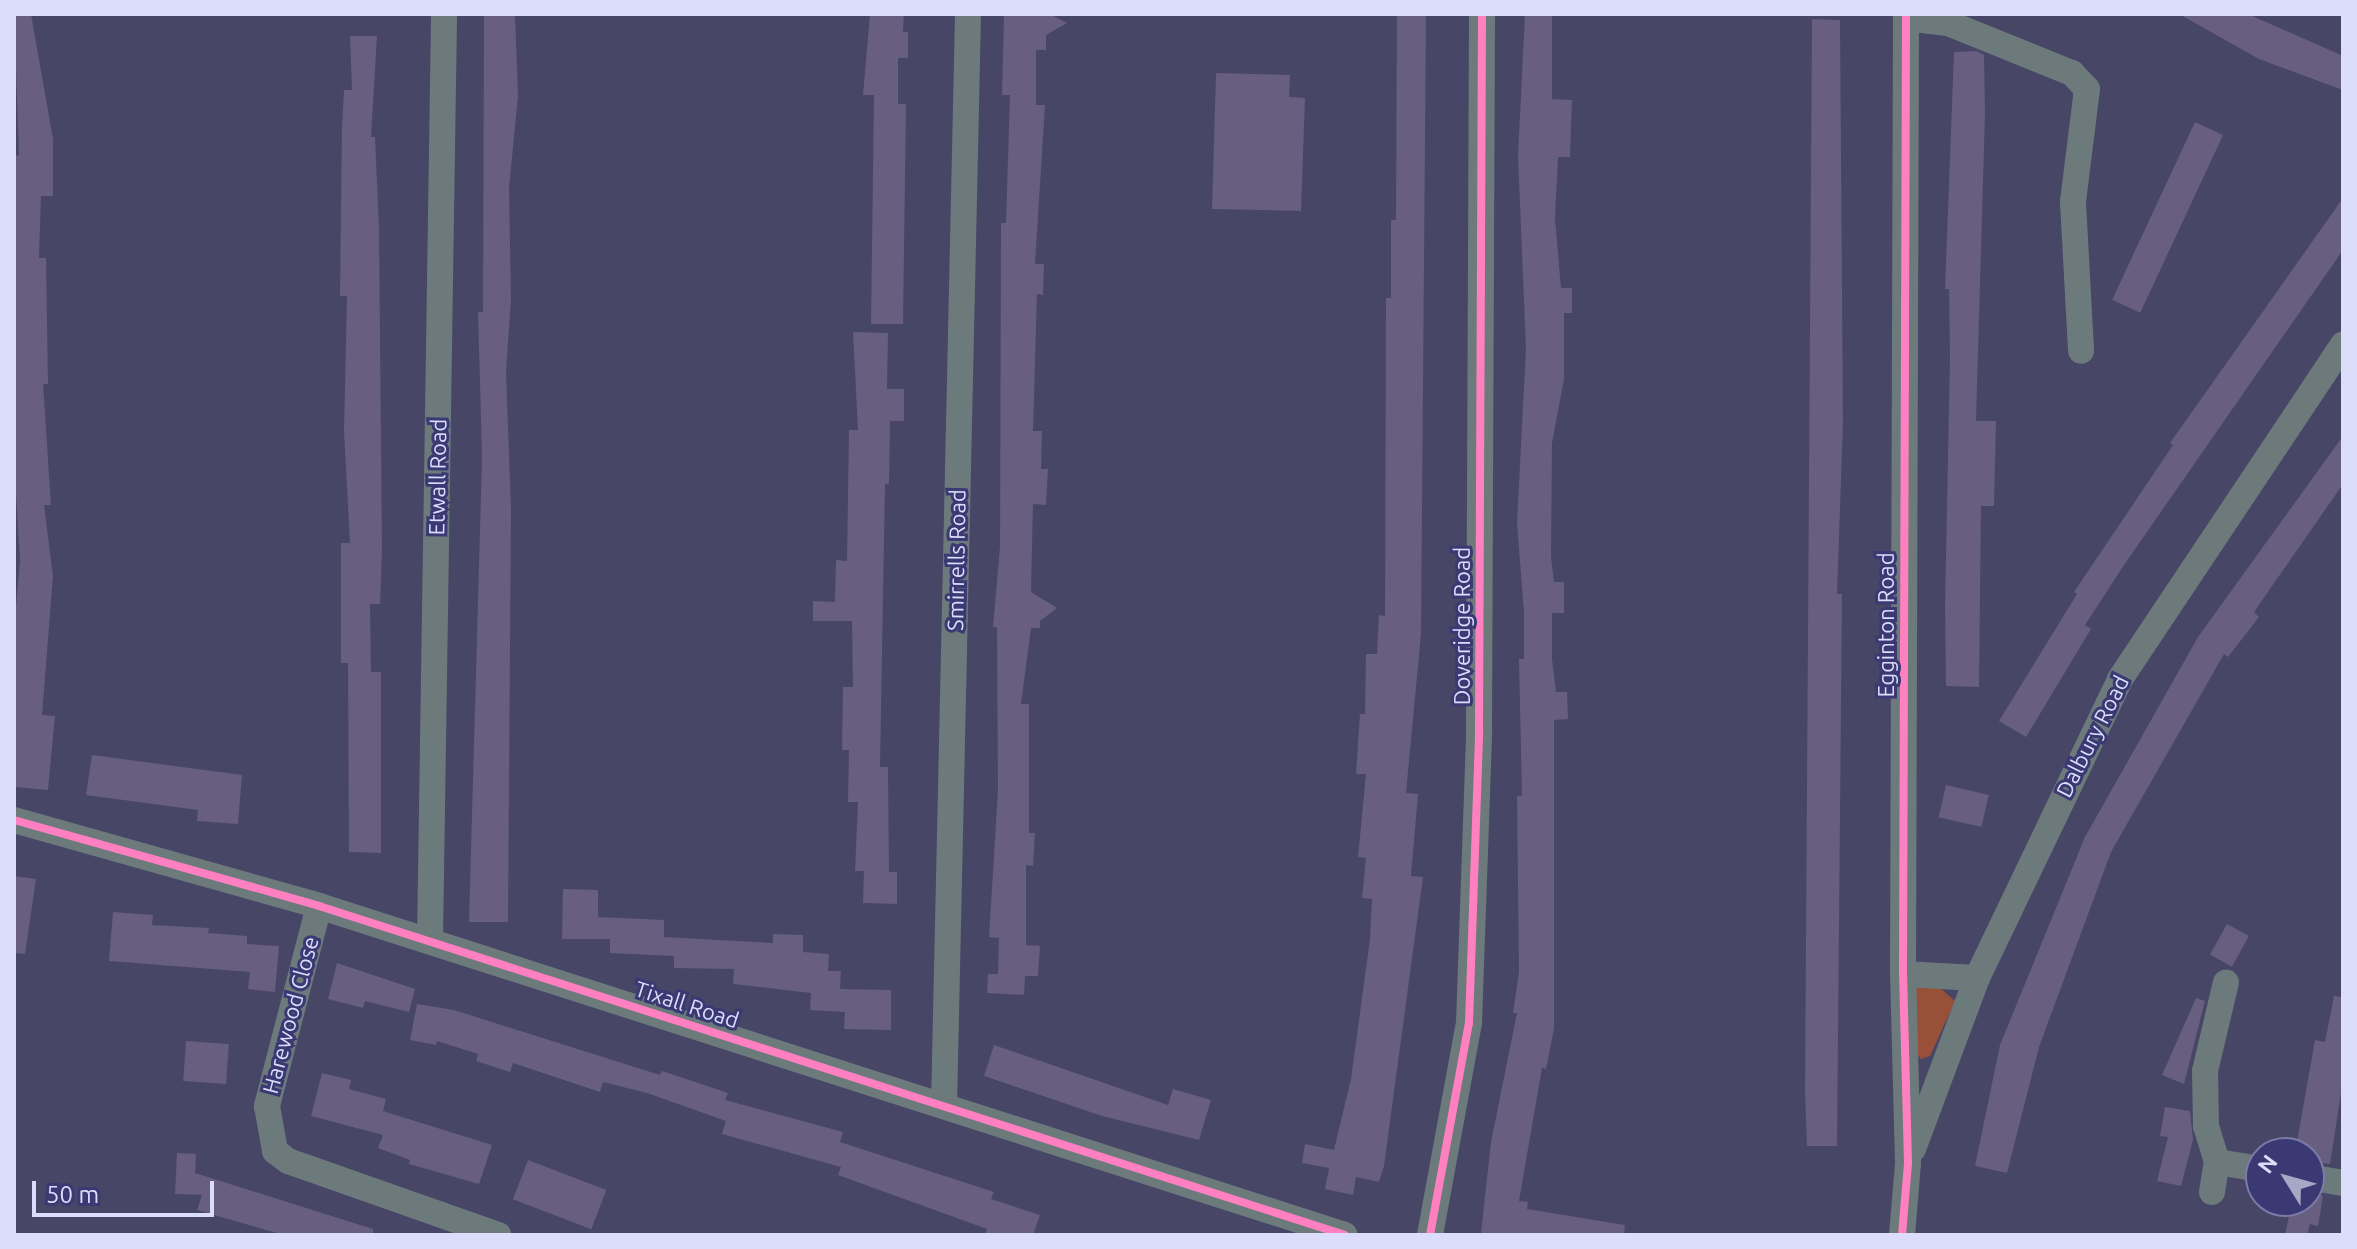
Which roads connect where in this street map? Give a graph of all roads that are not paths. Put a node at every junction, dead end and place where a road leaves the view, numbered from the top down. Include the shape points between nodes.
1 (444, 14) edge
2 (968, 14) edge
3 (1482, 14) edge
4 (1906, 16) edge
5 (2343, 344) edge
6 (2081, 351) dead end
7 (14, 820) edge
8 (319, 906) junction
9 (430, 940) junction
10 (1903, 974) junction
11 (1977, 978) junction
12 (2226, 982) dead end
13 (944, 1106) junction
14 (2217, 1162) junction
15 (1908, 1163) junction
16 (2245, 1166) edge
17 (2212, 1192) dead end
18 (471, 1231) edge
19 (498, 1235) edge
20 (1345, 1235) edge
21 (1430, 1235) edge
22 (1902, 1235) edge

1 - 9 street, Etwall Road
2 - 13 street, Smirrells Road
3 - 21 street, Doveridge Road via 1479,731 1469,1023
4 - 6 street via 1976,34 2072,73 2087,89 2073,202
4 - 10 street, Egginton Road
5 - 11 street, Dalbury Road via 2120,679
7 - 8 street, Tixall Road
8 - 9 street, Tixall Road
8 - 18 street, Harewood Close via 267,1106 275,1151 288,1161
9 - 13 street, Tixall Road
10 - 11 street
10 - 15 street, Egginton Road
11 - 15 street, Dalbury Road
12 - 14 street via 2205,1071 2206,1126
13 - 20 street, Tixall Road
14 - 16 street
14 - 17 street
15 - 22 street, Egginton Road
18 - 19 street, Harewood Close

